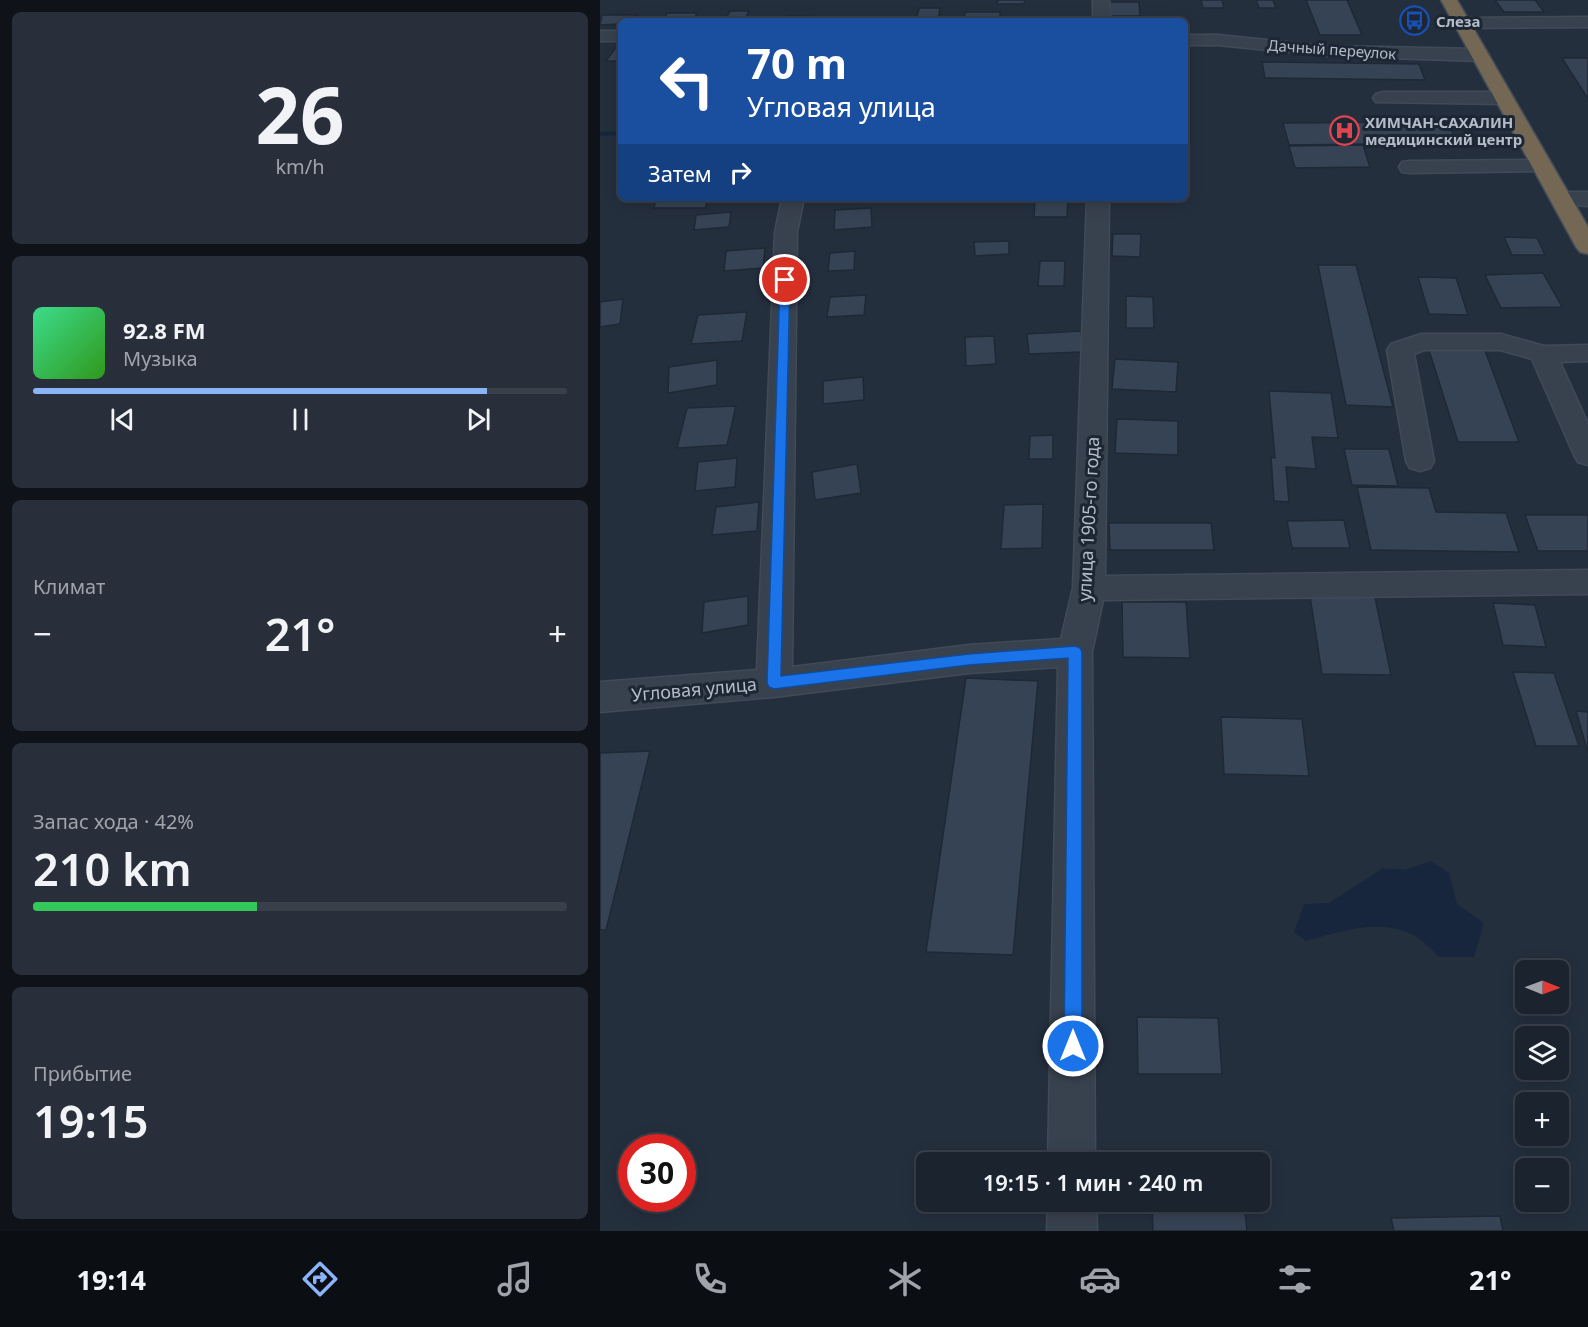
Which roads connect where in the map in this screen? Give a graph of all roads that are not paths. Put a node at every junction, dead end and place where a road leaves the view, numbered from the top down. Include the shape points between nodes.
1 (1101, 0) edge
2 (1449, 0) edge
3 (1102, 18) edge
4 (1588, 22) edge
5 (1462, 23) junction
6 (600, 36) edge
7 (618, 36) edge
8 (1188, 39) edge
9 (1480, 55) junction
10 (1383, 98) dead end
11 (1504, 98) junction
12 (1542, 166) junction
13 (1410, 168) dead end
14 (1561, 199) junction
15 (1588, 199) edge
16 (793, 201) edge
17 (1098, 201) edge
18 (1588, 247) edge
19 (1588, 353) edge
20 (1543, 354) junction
21 (1588, 454) edge
22 (1420, 461) dead end
23 (1588, 582) edge
24 (1089, 588) junction
25 (1075, 652) junction
26 (774, 683) junction
27 (600, 698) edge
28 (1072, 1152) edge
29 (1072, 1212) edge
30 (1072, 1231) edge

1 - 3 street
2 - 5 highway
4 - 5 street
5 - 9 highway
6 - 7 street
8 - 9 street, Дачный переулок via 1328,51
9 - 11 highway
10 - 11 street
11 - 12 highway
12 - 13 street
12 - 14 highway
14 - 15 street
14 - 18 highway
16 - 26 street via 786,232
17 - 24 street, улица 1905-го года
19 - 20 street
20 - 21 street
20 - 22 street via 1501,342 1421,342 1401,350
23 - 24 street
24 - 25 street, улица 1905-го года
25 - 26 street, Угловая улица via 969,659
25 - 28 street, улица 1905-го года
26 - 27 street, Угловая улица
29 - 30 street

